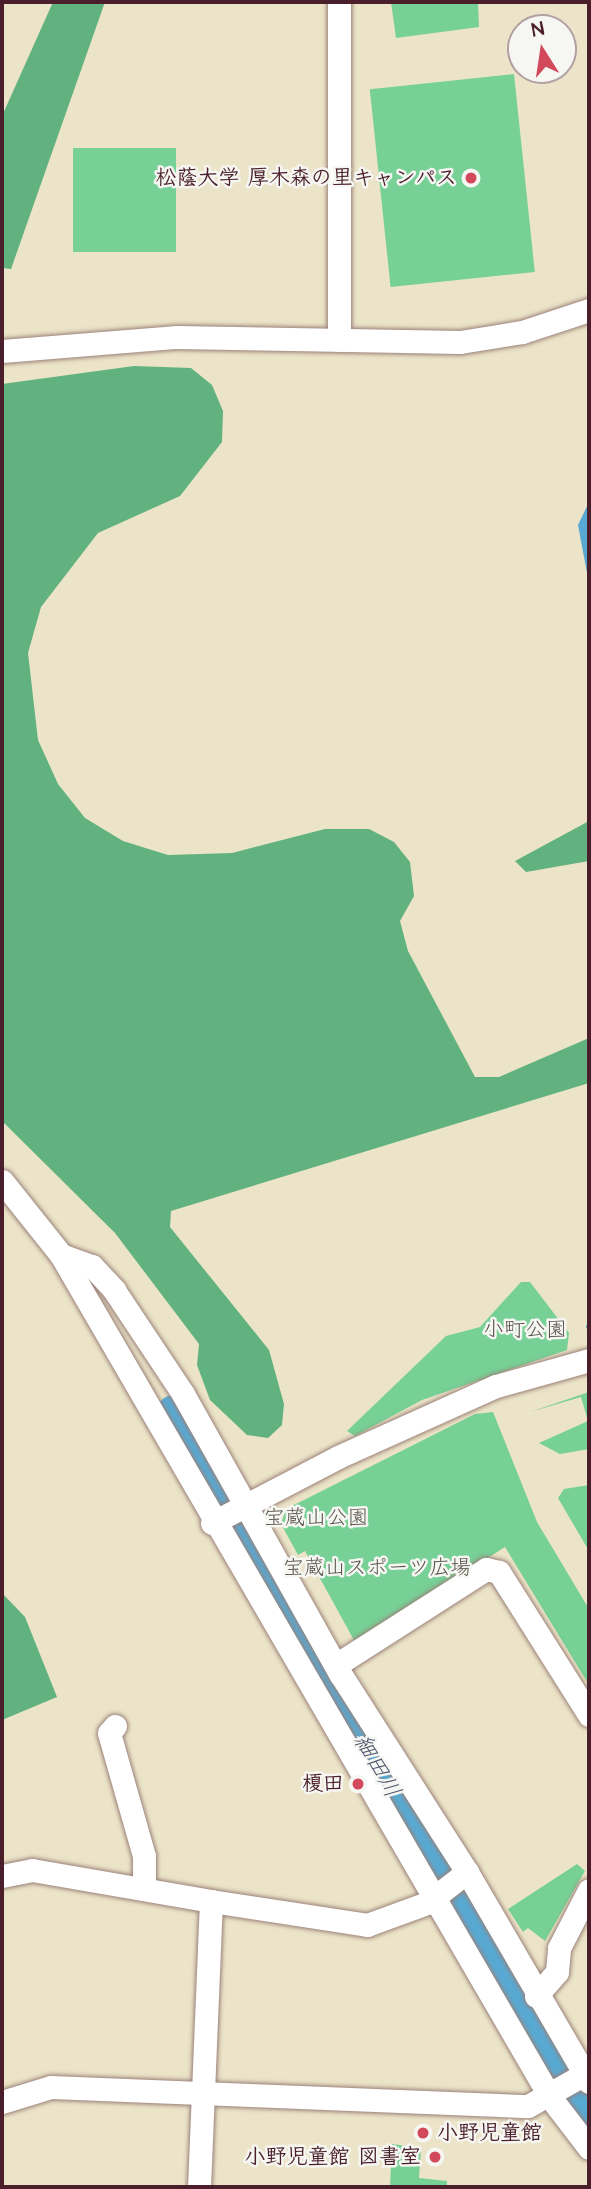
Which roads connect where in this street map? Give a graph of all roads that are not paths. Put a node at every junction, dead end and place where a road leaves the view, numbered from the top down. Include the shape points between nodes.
1 (339, 2) edge
2 (589, 310) edge
3 (339, 340) junction
4 (2, 351) edge
5 (2, 1181) edge
6 (61, 1255) junction
7 (589, 1360) edge
8 (229, 1514) junction
9 (329, 1680) junction
10 (589, 1715) edge
11 (115, 1726) dead end
12 (2, 1876) edge
13 (450, 1883) junction
14 (144, 1888) junction
15 (589, 1890) edge
16 (211, 1901) junction
17 (537, 1996) junction
18 (572, 2085) edge
19 (201, 2092) junction
20 (2, 2102) edge
21 (589, 2148) edge
22 (199, 2187) edge

1 - 3 street
2 - 3 street via 522,332 460,342
3 - 4 street via 101,339
5 - 6 street
6 - 8 street
6 - 8 street via 92,1266 114,1290
7 - 8 street via 496,1386
8 - 9 street
8 - 9 street
9 - 10 street via 486,1569 499,1572
9 - 13 street
9 - 13 street
11 - 14 street via 109,1732 144,1856
12 - 14 street via 32,1870
13 - 16 street via 427,1903 367,1925
13 - 17 street
13 - 18 street
14 - 16 street
15 - 17 street via 559,1948 558,1972
16 - 19 street
17 - 18 street
18 - 19 street via 528,2106
18 - 21 street
19 - 20 street via 51,2087
19 - 22 street

